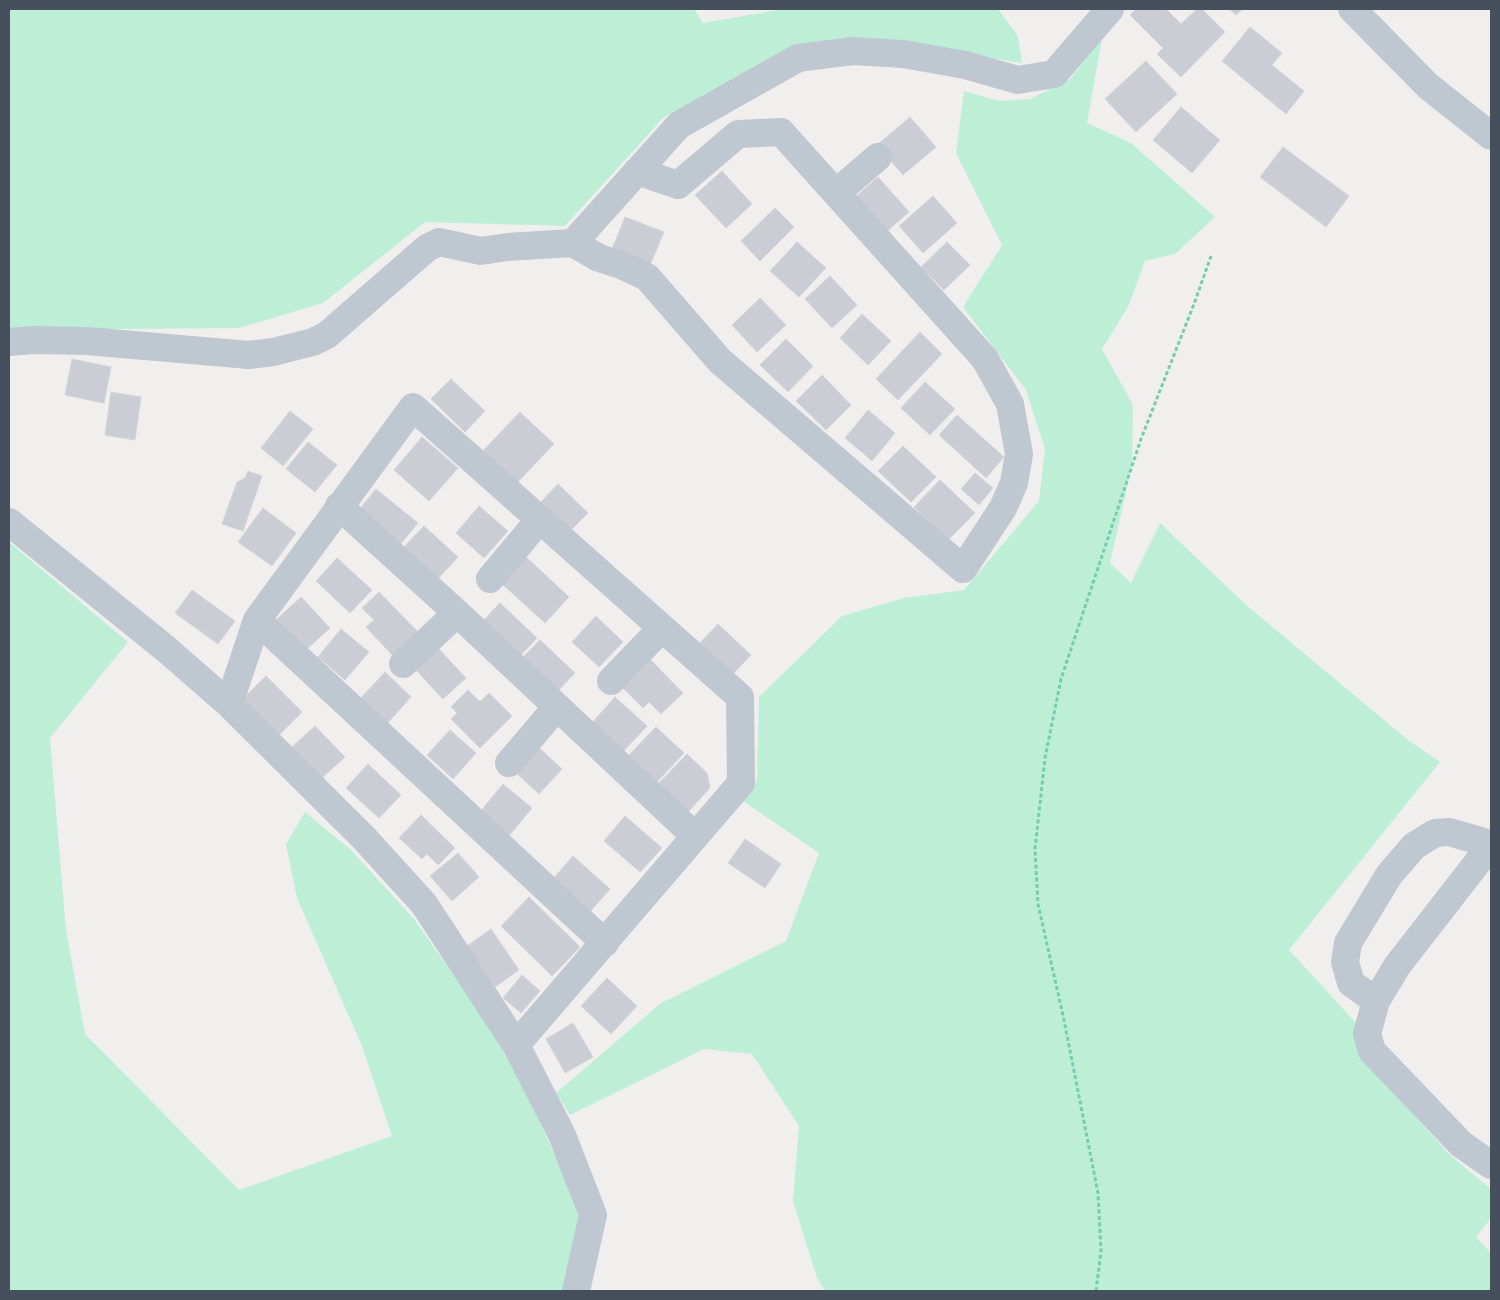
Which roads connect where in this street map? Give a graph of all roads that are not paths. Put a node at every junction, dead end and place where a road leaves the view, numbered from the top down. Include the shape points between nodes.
1 (1110, 9) edge
2 (1352, 9) edge
3 (1491, 136) edge
4 (878, 157) dead end
5 (637, 171) junction
6 (836, 193) junction
7 (573, 243) junction
8 (9, 342) edge
9 (339, 506) junction
10 (540, 519) junction
11 (9, 522) edge
12 (490, 579) dead end
13 (457, 613) junction
14 (258, 620) junction
15 (662, 628) junction
16 (402, 664) dead end
17 (611, 681) dead end
18 (229, 704) junction
19 (556, 708) junction
20 (509, 763) dead end
21 (695, 836) junction
22 (1491, 844) edge
23 (605, 943) junction
24 (1376, 1001) junction
25 (516, 1044) junction
26 (1491, 1165) edge
27 (576, 1291) edge

1 - 5 street via 1054,74 1018,80 965,65 903,54 853,51 798,58 679,126
2 - 3 street via 1428,86
4 - 6 street
5 - 6 street via 678,185 738,134 781,132
5 - 7 street
6 - 7 street via 985,358 1010,404 1019,454 1014,482 1004,508 963,570 720,361 647,277 599,258
7 - 8 street via 481,251 439,242 427,248 327,335 273,352 249,355 86,341
9 - 10 street via 413,406
9 - 13 street
9 - 14 street
10 - 12 street
10 - 15 street
11 - 18 street
13 - 16 street
13 - 19 street
14 - 18 street
14 - 23 street
15 - 17 street
15 - 21 street via 740,697 740,783
18 - 25 street via 364,838 424,904
19 - 20 street
19 - 21 street
21 - 23 street
22 - 24 street via 1397,966
22 - 24 street via 1449,832 1435,833 1414,846 1389,875 1348,943 1345,962 1351,983
23 - 25 street
24 - 26 street via 1367,1034 1372,1052 1460,1144
25 - 27 street via 562,1135 593,1215

